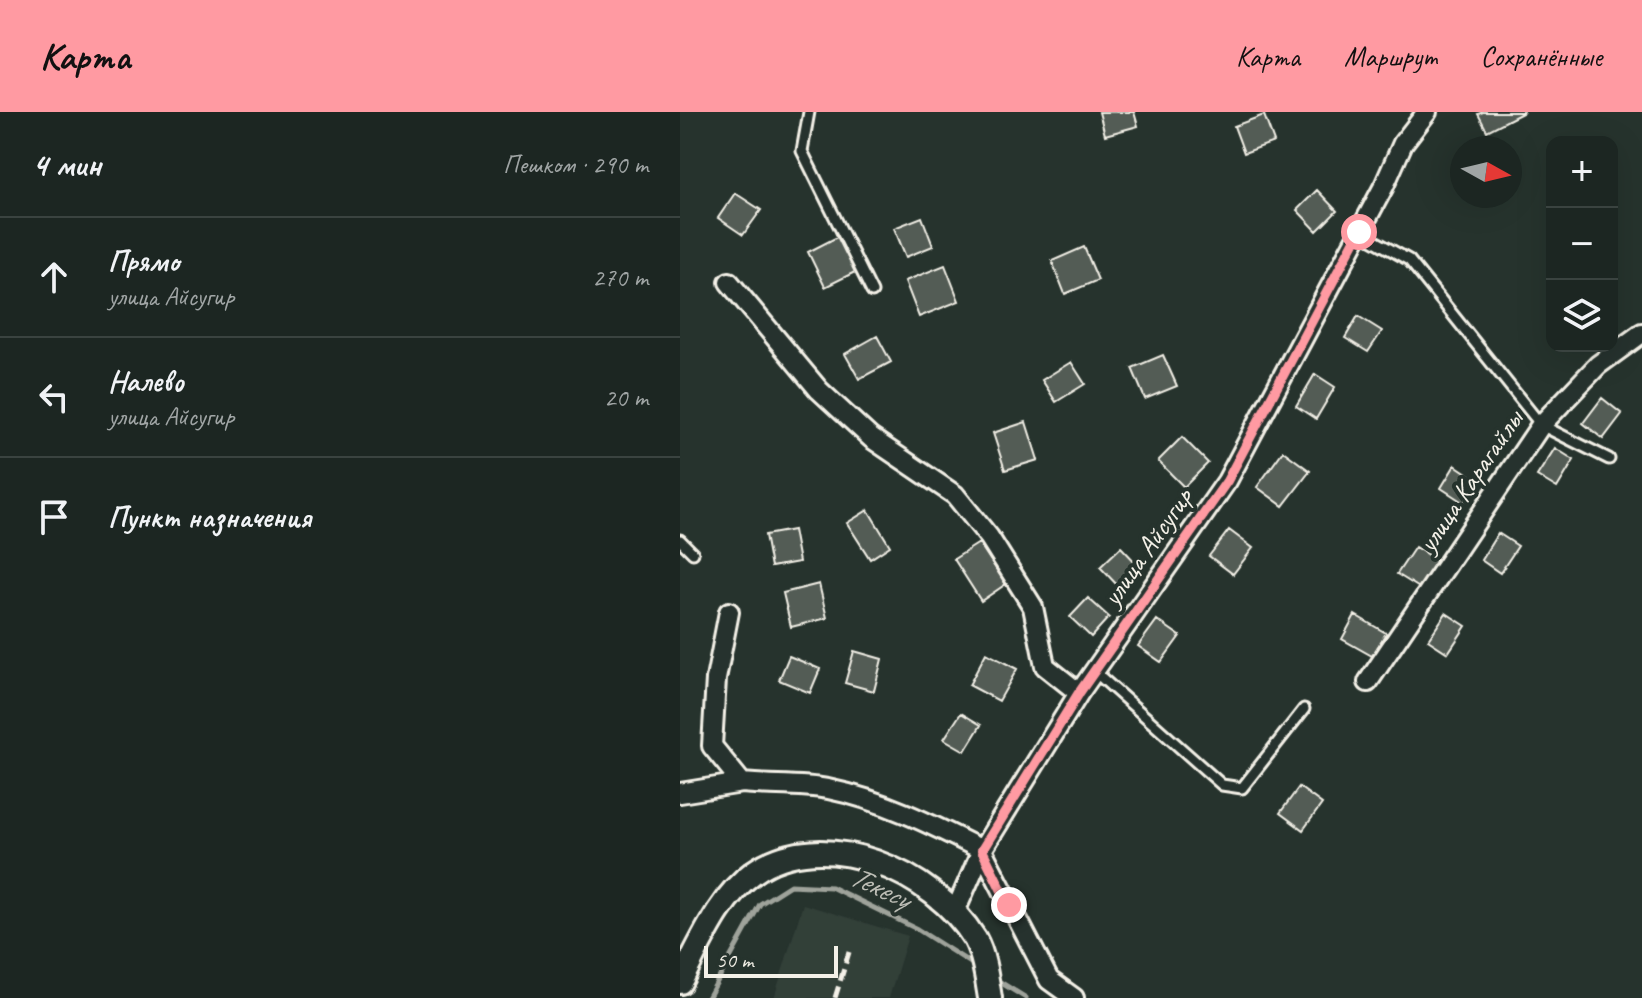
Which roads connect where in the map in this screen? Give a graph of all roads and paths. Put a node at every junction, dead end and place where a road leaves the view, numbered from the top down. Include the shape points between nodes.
1 (809, 112) edge
2 (1427, 112) edge
3 (1359, 232) junction
4 (729, 282) dead end
5 (872, 292) dead end
6 (1642, 333) edge
7 (1541, 425) junction
8 (1609, 459) dead end
9 (680, 540) edge
10 (693, 553) dead end
11 (729, 612) dead end
12 (1094, 671) junction
13 (1368, 682) dead end
14 (1079, 693) junction
15 (1304, 709) dead end
16 (742, 783) junction
17 (680, 793) edge
18 (982, 850) junction
19 (955, 912) junction
20 (680, 982) edge
21 (990, 998) edge
22 (1074, 998) edge

1 - 5 lane via 802,151
2 - 3 street, улица Айсугир via 1403,143
3 - 7 lane via 1409,260
3 - 12 street, улица Айсугир via 1227,481
4 - 14 street via 819,390 871,438 955,495 1033,607 1045,666
6 - 7 street, улица Карагайлы via 1598,365
7 - 8 lane
7 - 13 street, улица Карагайлы
9 - 10 lane
11 - 16 street via 716,679 712,746
12 - 14 street, улица Айсугир
12 - 15 lane via 1222,785 1242,788
14 - 18 street, улица Айсугир
16 - 17 street
16 - 18 street via 830,790 915,816
18 - 19 street, улица Айсугир
18 - 22 street via 1049,980
19 - 20 street via 909,876 854,856 819,850 783,856 752,873 724,903
19 - 21 street via 976,942

